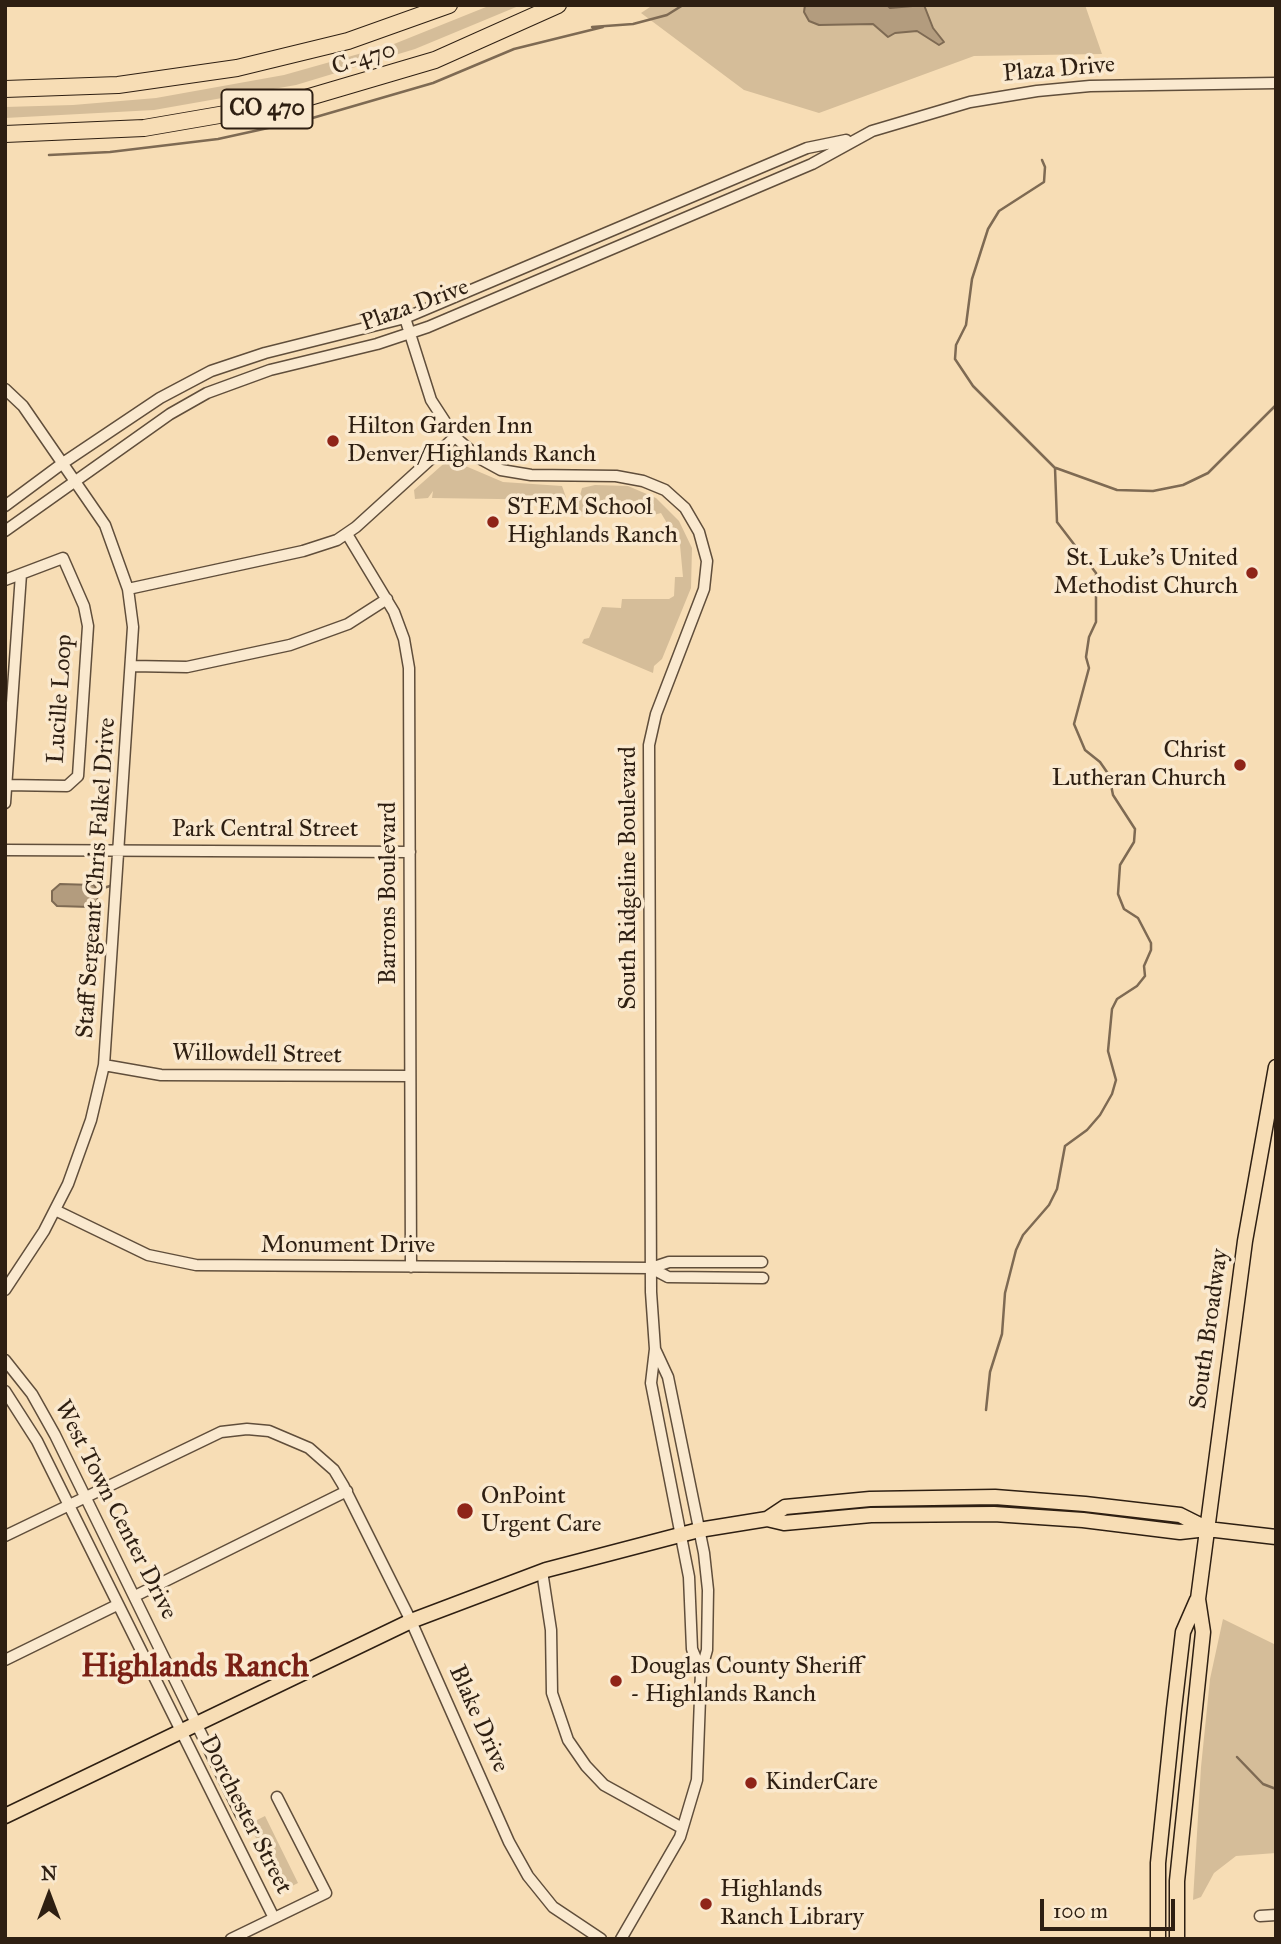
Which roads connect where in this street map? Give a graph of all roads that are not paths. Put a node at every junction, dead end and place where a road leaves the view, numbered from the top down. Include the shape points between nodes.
1 (449, 5) edge
2 (558, 5) edge
3 (5, 81) edge
4 (137, 83) junction
5 (1276, 83) edge
6 (5, 89) edge
7 (5, 134) edge
8 (852, 139) junction
9 (714, 188) junction
10 (654, 231) junction
11 (405, 318) junction
12 (410, 334) junction
13 (5, 389) edge
14 (455, 437) junction
15 (63, 463) junction
16 (76, 479) junction
17 (5, 506) edge
18 (5, 531) edge
19 (347, 534) junction
20 (21, 574) junction
21 (5, 580) edge
22 (128, 589) junction
23 (387, 599) junction
24 (5, 620) edge
25 (18, 620) junction
26 (132, 666) junction
27 (6, 785) edge
28 (5, 803) edge
29 (5, 850) edge
30 (120, 850) junction
31 (410, 852) junction
32 (104, 1065) junction
33 (1276, 1067) edge
34 (410, 1076) junction
35 (55, 1210) junction
36 (762, 1262) dead end
37 (411, 1267) junction
38 (651, 1268) junction
39 (763, 1278) dead end
40 (5, 1290) edge
41 (655, 1349) junction
42 (5, 1360) edge
43 (5, 1391) edge
44 (347, 1491) junction
45 (86, 1496) junction
46 (68, 1504) junction
47 (1207, 1529) junction
48 (699, 1530) junction
49 (682, 1534) junction
50 (5, 1536) edge
51 (1276, 1537) edge
52 (542, 1571) junction
53 (135, 1596) junction
54 (1198, 1599) junction
55 (117, 1605) junction
56 (411, 1621) junction
57 (5, 1660) edge
58 (701, 1671) junction
59 (197, 1722) junction
60 (179, 1731) junction
61 (277, 1797) dead end
62 (242, 1815) dead end
63 (5, 1816) edge
64 (682, 1828) junction
65 (1276, 1915) edge
66 (1260, 1916) dead end
67 (274, 1918) junction
68 (231, 1939) edge
69 (601, 1939) edge
70 (621, 1939) edge
71 (1158, 1939) edge
72 (1177, 1939) edge

1 - 4 highway, C-470 / CO 470 via 361,37 282,58
2 - 7 highway, C-470 / CO 470 via 435,60 289,103 144,128
3 - 4 highway
4 - 6 highway, C-470 / CO 470
5 - 8 street, Plaza Drive via 1037,91 923,114
8 - 9 street, Plaza Drive via 807,148
8 - 10 street, Plaza Drive via 812,164
9 - 10 street via 710,196 658,218 652,225
9 - 11 street, Plaza Drive
10 - 12 street, Plaza Drive
11 - 12 street, South Ridgeline Boulevard
11 - 15 street, Plaza Drive via 211,371 160,398
12 - 14 street, South Ridgeline Boulevard via 431,400
12 - 16 street, Plaza Drive via 270,370 207,393
13 - 15 street, Staff Sergeant Chris Falkel Drive via 23,406
14 - 19 street
14 - 38 street, South Ridgeline Boulevard via 501,470 616,476 665,490 685,508 699,532 707,561 704,589 656,714 649,745
15 - 16 street, Staff Sergeant Chris Falkel Drive
15 - 17 street, Plaza Drive
16 - 18 street, Plaza Drive
16 - 22 street, Staff Sergeant Chris Falkel Drive via 110,534
19 - 22 street via 303,551
19 - 23 street, Barrons Boulevard
20 - 21 street, Lucille Loop
20 - 25 street, Lucille Loop
20 - 27 street, Lucille Loop via 63,558 84,606 88,626 78,776 67,786
22 - 26 street, Staff Sergeant Chris Falkel Drive
23 - 26 street via 344,626 290,645 187,667
23 - 31 street, Barrons Boulevard via 404,639 409,668
24 - 25 street
25 - 27 street, Lucille Loop
26 - 30 street, Staff Sergeant Chris Falkel Drive
27 - 28 street, Lucille Loop
29 - 30 street, Park Central Street
30 - 31 street, Park Central Street
30 - 32 street, Staff Sergeant Chris Falkel Drive
31 - 34 street, Barrons Boulevard
32 - 34 street, Willowdell Street via 161,1075
32 - 35 street, Staff Sergeant Chris Falkel Drive via 89,1128
33 - 47 main road, South Broadway via 1245,1241
34 - 37 street, Barrons Boulevard
35 - 37 street, Monument Drive via 142,1252 183,1264
35 - 40 street, Staff Sergeant Chris Falkel Drive
36 - 38 street, Monument Drive via 669,1262
37 - 38 street, Monument Drive
38 - 39 street, Monument Drive via 668,1277
38 - 41 street, South Ridgeline Boulevard
41 - 48 street, South Ridgeline Boulevard via 668,1377
41 - 49 street, South Ridgeline Boulevard via 650,1382
42 - 45 street, West Town Center Drive via 42,1410
43 - 46 street, West Town Center Drive via 30,1428
44 - 45 street, Blake Drive via 334,1469 309,1448 269,1431 247,1429 206,1438
44 - 53 street
44 - 56 street, Blake Drive
45 - 46 street, Blake Drive
45 - 53 street, West Town Center Drive
46 - 50 street, Blake Drive
46 - 55 street, West Town Center Drive
47 - 48 main road via 1178,1531 995,1514 871,1515 784,1523 767,1519
47 - 51 main road
47 - 54 main road, South Broadway
48 - 49 main road
48 - 58 street, South Ridgeline Boulevard via 708,1590 707,1650
49 - 52 main road
49 - 58 street, South Ridgeline Boulevard via 692,1649
52 - 56 main road
52 - 64 street via 552,1693 572,1748 604,1785
53 - 59 street, West Town Center Drive
54 - 71 main road, South Broadway via 1184,1632 1174,1709 1158,1863
54 - 72 main road, South Broadway via 1203,1632 1179,1855
55 - 57 street
55 - 60 street, West Town Center Drive
56 - 59 main road
56 - 69 street, Blake Drive via 528,1877 554,1907
58 - 64 street via 696,1780
59 - 60 main road
59 - 62 street, Dorchester Street
60 - 63 main road
60 - 67 street, Dorchester Street
61 - 67 street, Dorchester Street via 326,1893
64 - 70 street
65 - 66 street
67 - 68 street

